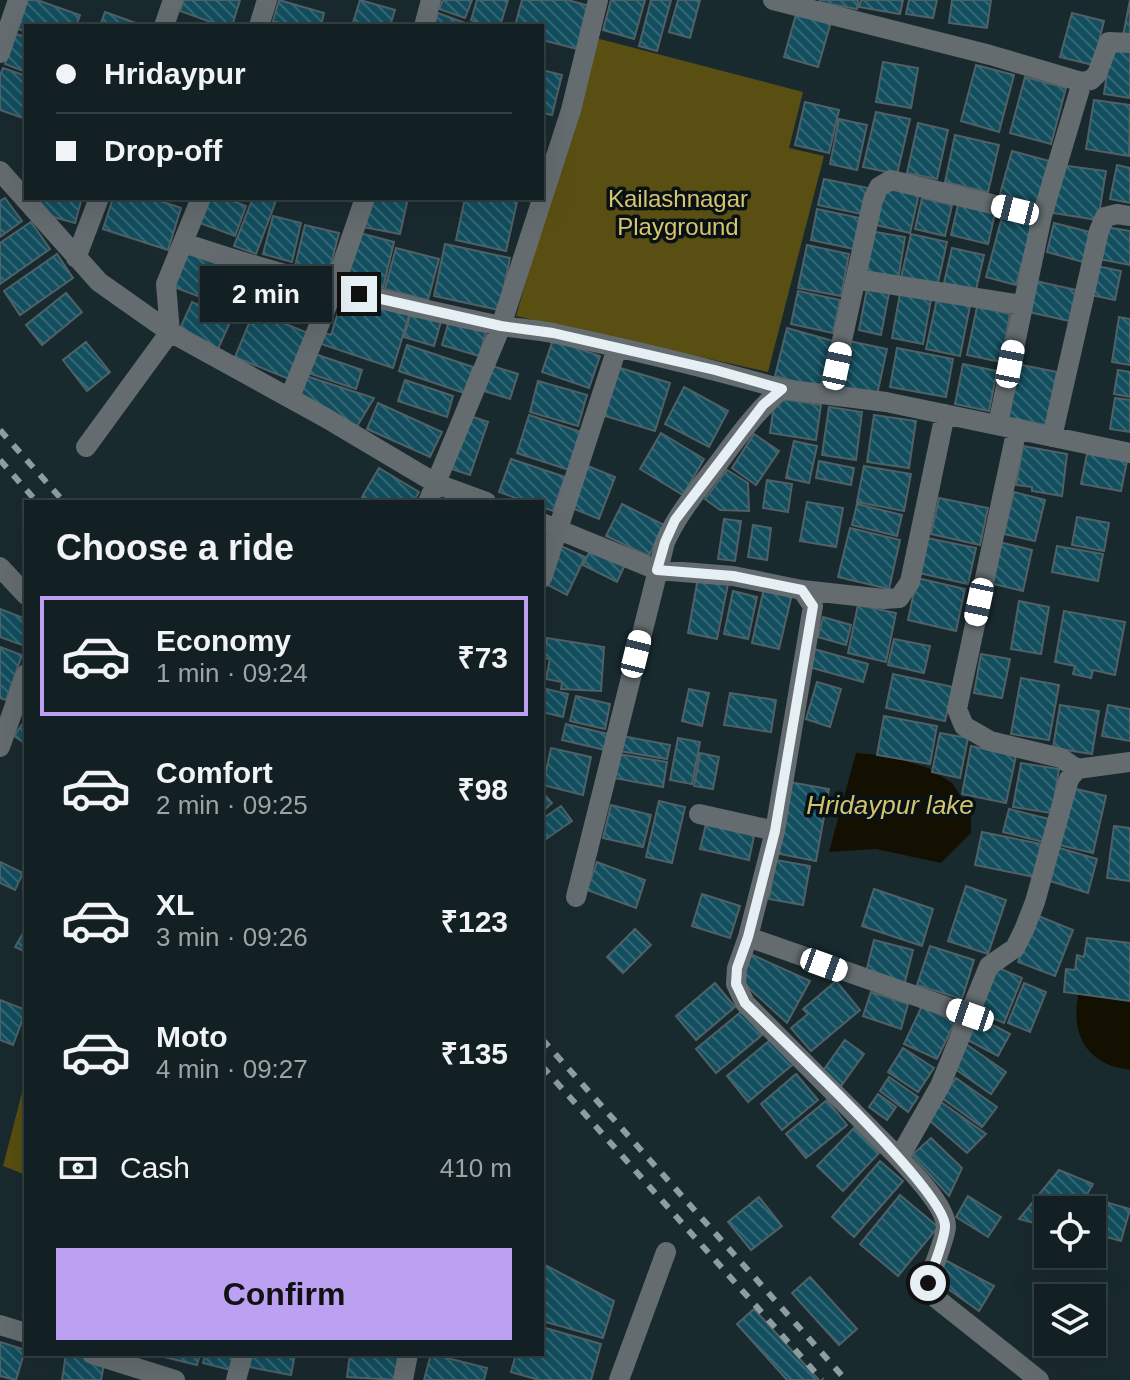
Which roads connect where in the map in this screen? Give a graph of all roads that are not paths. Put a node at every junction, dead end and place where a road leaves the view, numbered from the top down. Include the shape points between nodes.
1 (18, 0) edge
2 (173, 0) edge
3 (267, 0) edge
4 (431, 0) edge
5 (598, 0) edge
6 (773, 0) edge
7 (165, 24) edge
8 (260, 24) edge
9 (425, 24) edge
10 (1130, 43) edge
11 (0, 53) edge
12 (1082, 82) junction
13 (0, 171) edge
14 (544, 193) edge
15 (24, 198) edge
16 (25, 200) edge
17 (98, 200) edge
18 (200, 200) edge
19 (364, 200) edge
20 (542, 200) edge
21 (1042, 216) junction
22 (1130, 216) edge
23 (184, 243) junction
24 (76, 258) junction
25 (856, 279) junction
26 (334, 288) junction
27 (1022, 305) junction
28 (501, 326) junction
29 (170, 332) junction
30 (617, 348) junction
31 (782, 389) junction
32 (830, 395) junction
33 (290, 397) junction
34 (945, 414) junction
35 (1008, 426) junction
36 (1052, 437) junction
37 (86, 447) dead end
38 (1130, 453) edge
39 (433, 493) edge
40 (474, 500) edge
41 (549, 525) edge
42 (544, 563) edge
43 (0, 567) edge
44 (657, 570) junction
45 (802, 590) junction
46 (24, 593) edge
47 (24, 680) edge
48 (0, 747) edge
49 (1130, 762) edge
50 (1077, 769) junction
51 (699, 814) dead end
52 (775, 831) junction
53 (576, 897) dead end
54 (748, 937) junction
55 (970, 1015) junction
56 (899, 1158) junction
57 (666, 1252) dead end
58 (0, 1325) edge
59 (24, 1332) edge
60 (98, 1356) edge
61 (242, 1356) edge
62 (408, 1356) edge
63 (175, 1380) edge
64 (236, 1380) edge
65 (403, 1380) edge
66 (619, 1380) edge
67 (1039, 1380) edge

1 - 11 street
2 - 7 street
3 - 8 street
4 - 9 street
5 - 14 street
6 - 12 street
10 - 12 street via 1109,42 1097,74
12 - 21 street
13 - 15 street
16 - 24 street
17 - 24 street
18 - 23 street
19 - 26 street
20 - 28 street
21 - 25 street via 891,180 879,187 873,200
21 - 27 street
22 - 36 street via 1105,217 1099,231
23 - 26 street
23 - 29 street via 166,284
24 - 29 street via 99,282
25 - 27 street
25 - 32 street
26 - 28 street
26 - 33 street
27 - 35 street
28 - 30 street
28 - 39 street
29 - 33 street
29 - 37 street
30 - 31 street
30 - 41 street
31 - 32 street
31 - 44 street via 763,405 675,520
32 - 34 street
33 - 39 street
34 - 35 street
34 - 45 street via 910,582 899,598
35 - 36 street
35 - 50 street via 957,709 964,726 990,741 1061,758
36 - 38 street
39 - 40 street
41 - 42 street
41 - 44 street
43 - 46 street
44 - 45 street via 733,576
44 - 53 street
45 - 52 street via 813,606
47 - 48 street
49 - 50 street
50 - 55 street via 1069,779 1024,930 1015,948 989,966
51 - 52 street
52 - 54 street
54 - 55 street
54 - 56 street via 736,976 745,1003
55 - 56 street via 940,1086
56 - 67 street via 928,1191 946,1227 928,1283 937,1299
57 - 66 street
58 - 59 street
60 - 63 street
61 - 64 street
62 - 65 street

